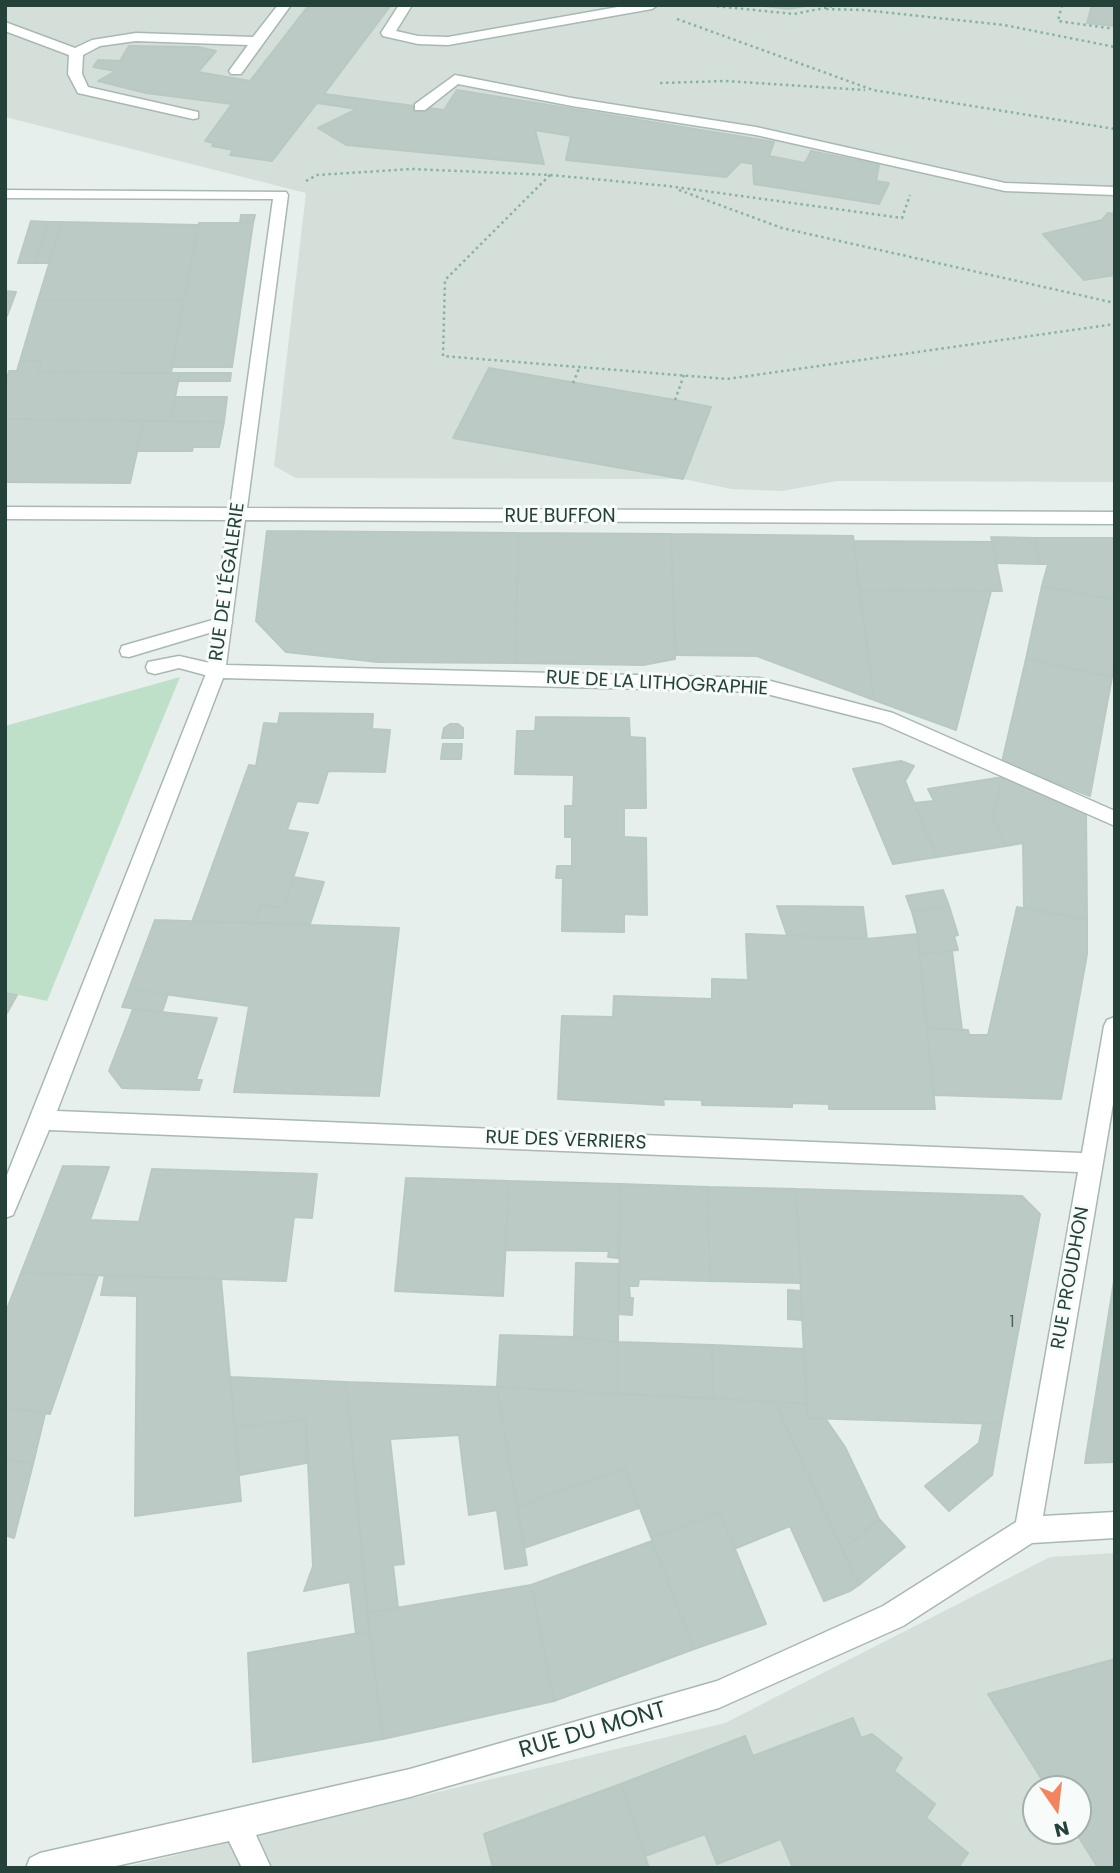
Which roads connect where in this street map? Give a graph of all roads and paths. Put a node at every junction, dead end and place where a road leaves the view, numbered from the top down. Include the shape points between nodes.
1 (285, 5) edge
2 (407, 5) edge
3 (652, 5) edge
4 (705, 5) edge
5 (839, 5) edge
6 (1062, 5) edge
7 (826, 9) junction
8 (677, 18) dead end
9 (5, 26) edge
10 (1115, 29) edge
11 (257, 41) junction
12 (1115, 47) edge
13 (76, 53) junction
14 (236, 71) dead end
15 (654, 83) dead end
16 (873, 90) junction
17 (420, 107) dead end
18 (193, 115) dead end
19 (1115, 129) edge
20 (920, 168) junction
21 (550, 176) junction
22 (668, 186) junction
23 (1115, 191) edge
24 (5, 194) edge
25 (281, 195) junction
26 (1115, 303) edge
27 (1115, 324) edge
28 (580, 366) junction
29 (684, 375) junction
30 (573, 383) dead end
31 (676, 400) dead end
32 (5, 513) edge
33 (237, 515) junction
34 (1115, 518) edge
35 (223, 624) junction
36 (129, 651) dead end
37 (155, 667) dead end
38 (216, 671) junction
39 (1115, 819) edge
40 (1115, 1026) edge
41 (42, 1120) junction
42 (1090, 1163) junction
43 (5, 1208) edge
44 (1115, 1525) edge
45 (1028, 1530) junction
46 (236, 1825) junction
47 (40, 1868) edge
48 (257, 1868) edge

1 - 11 street
2 - 3 street via 388,33 448,41
4 - 7 path via 794,14
5 - 7 path
6 - 10 path via 1058,21
7 - 12 path via 1004,25
8 - 16 path
9 - 13 street
11 - 13 street via 136,37 97,43
11 - 14 street
13 - 18 street via 75,74 83,90
15 - 16 path via 725,81
16 - 19 path
17 - 20 street via 455,79 755,131
20 - 22 path via 902,218
20 - 23 street via 1005,187
21 - 22 path
21 - 25 path via 412,169 317,175
21 - 28 path via 445,280 443,356
22 - 26 path via 782,228
24 - 25 street
25 - 33 street, RUE DE L'ÉGALERIE
27 - 29 path via 727,379
28 - 29 path
28 - 30 path
29 - 31 path
32 - 33 street, RUE BUFFON
33 - 34 street, RUE BUFFON
33 - 35 street, RUE DE L'ÉGALERIE
35 - 36 street
35 - 38 street, RUE DE L'ÉGALERIE
37 - 38 street, RUE DE LA LITHOGRAPHIE via 180,662
38 - 39 street, RUE DE LA LITHOGRAPHIE via 759,685 886,718
38 - 41 street, RUE DE L'ÉGALERIE
40 - 42 street, RUE PROUDHON
41 - 42 street, RUE DES VERRIERS
41 - 43 street, RUE DE L'ÉGALERIE
42 - 45 street, RUE PROUDHON
44 - 45 street, RUE DU MONT
45 - 46 street, RUE DU MONT via 893,1616 719,1694 410,1783
46 - 47 street, RUE DU MONT
46 - 48 street

